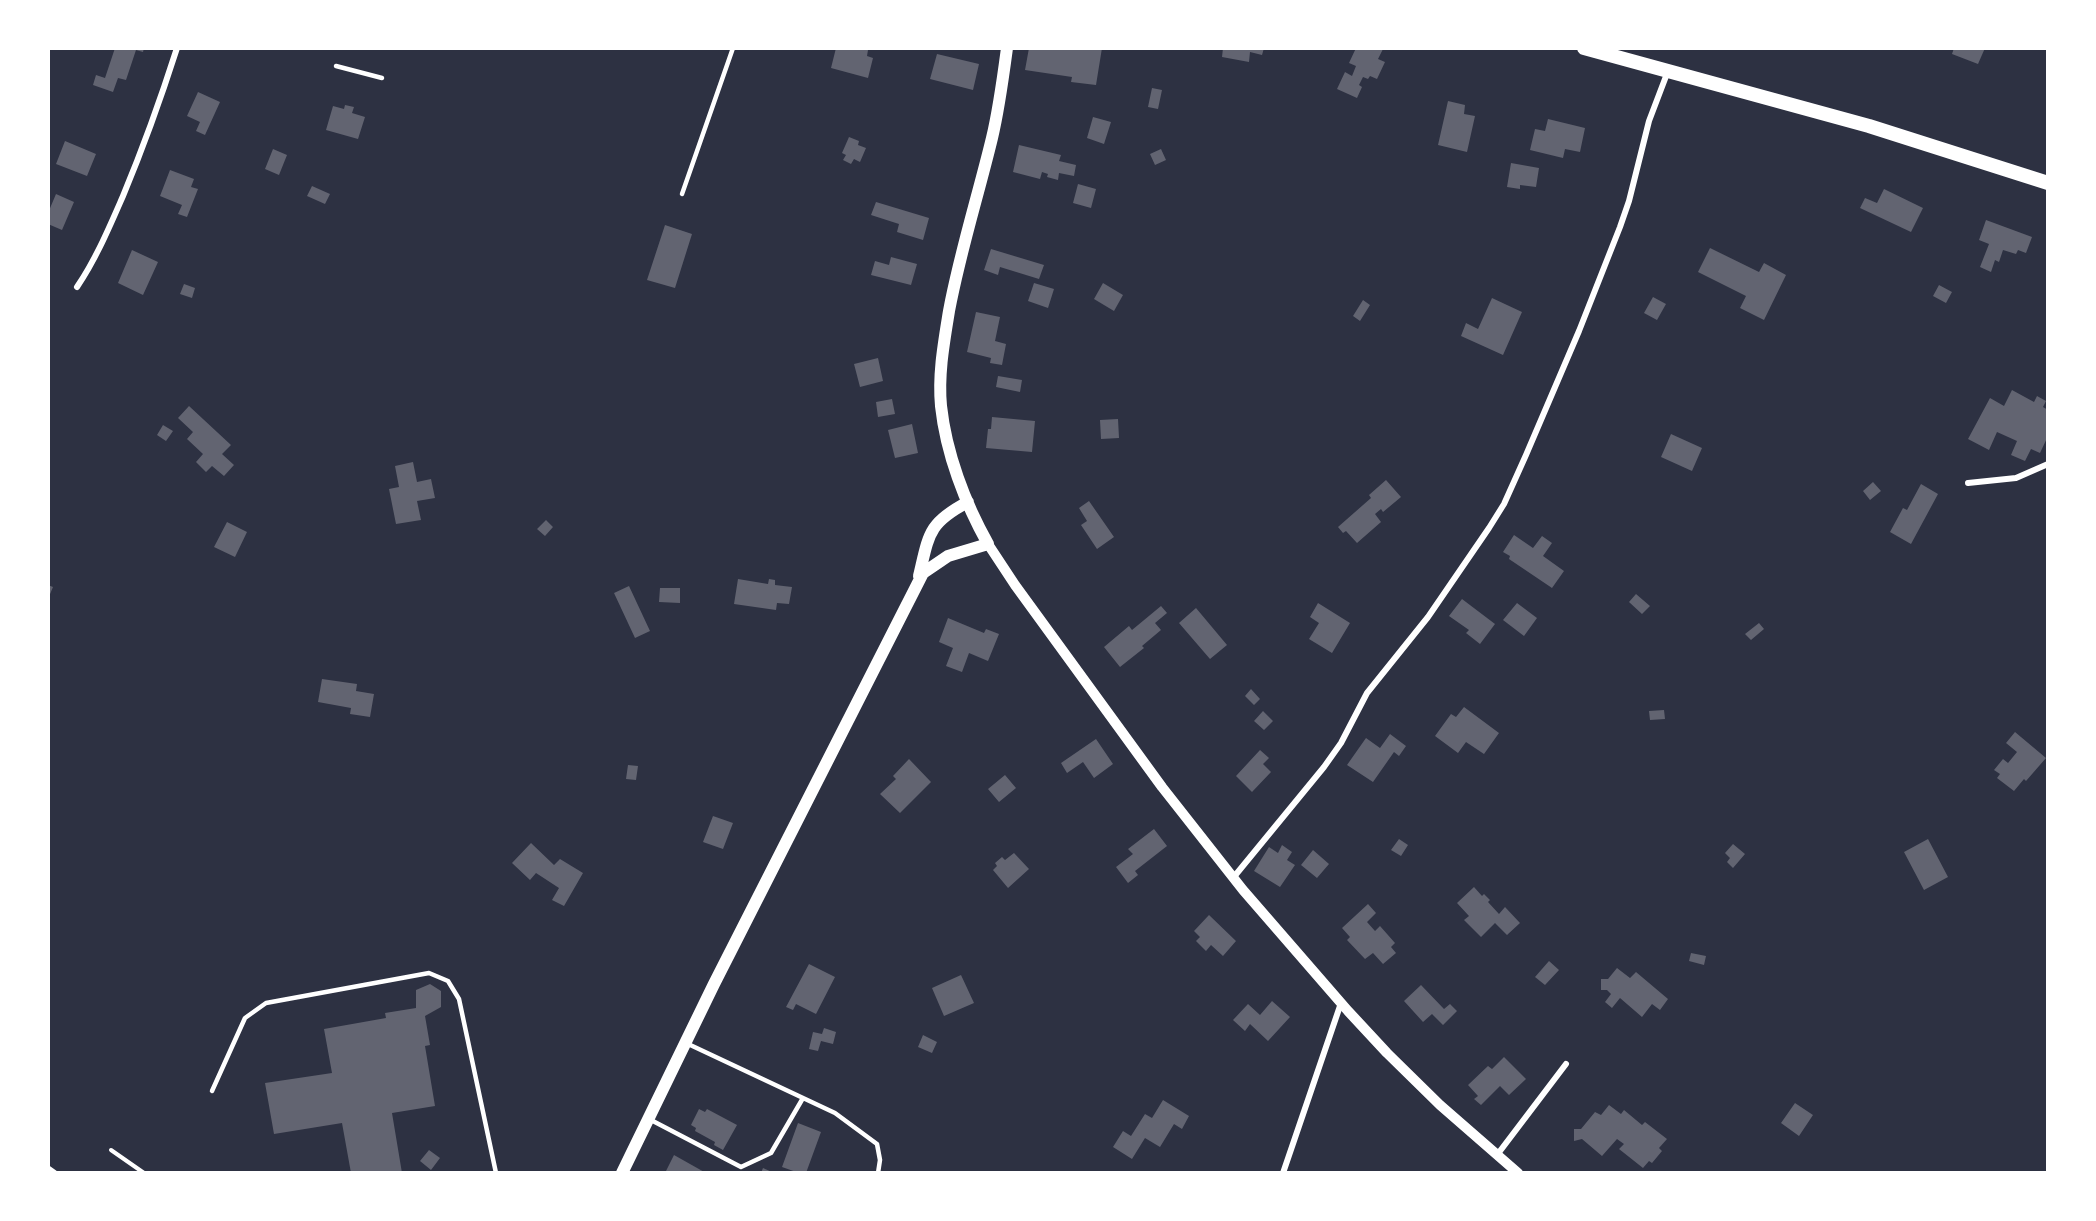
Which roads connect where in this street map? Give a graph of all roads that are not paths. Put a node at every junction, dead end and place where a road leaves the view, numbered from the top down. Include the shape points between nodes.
1 (177, 48) edge
2 (733, 48) edge
3 (1007, 48) edge
4 (1584, 48) edge
5 (336, 66) dead end
6 (1668, 70) junction
7 (382, 78) dead end
8 (2048, 183) edge
9 (682, 194) dead end
10 (76, 287) dead end
11 (2048, 464) edge
12 (1968, 483) dead end
13 (968, 502) junction
14 (988, 544) junction
15 (917, 584) junction
16 (1233, 878) junction
17 (1341, 1004) junction
18 (686, 1043) junction
19 (1566, 1064) dead end
20 (212, 1091) dead end
21 (803, 1098) junction
22 (649, 1119) junction
23 (1497, 1155) junction
24 (496, 1173) edge
25 (622, 1173) edge
26 (878, 1173) edge
27 (1283, 1173) edge
28 (1518, 1173) edge

1 - 10 street via 136,165 89,269
2 - 9 lane
3 - 13 main road via 993,136 954,288 941,370 944,426
4 - 6 main road
5 - 7 lane
6 - 8 main road via 1869,126
6 - 16 street via 1649,121 1620,227 1504,504 1414,637 1367,693 1324,767
11 - 12 street via 2016,478
13 - 14 main road
13 - 15 main road via 938,521 929,537
14 - 15 main road via 941,560 923,573
14 - 16 street via 1161,787
15 - 18 main road
16 - 17 street
17 - 23 street via 1422,1088
17 - 27 street
18 - 21 lane
18 - 22 main road
19 - 23 street
20 - 24 lane via 245,1018 266,1004 429,973 448,981 459,999
21 - 22 lane via 771,1153 741,1167
21 - 26 lane via 835,1113 877,1143
22 - 25 main road
23 - 28 street

